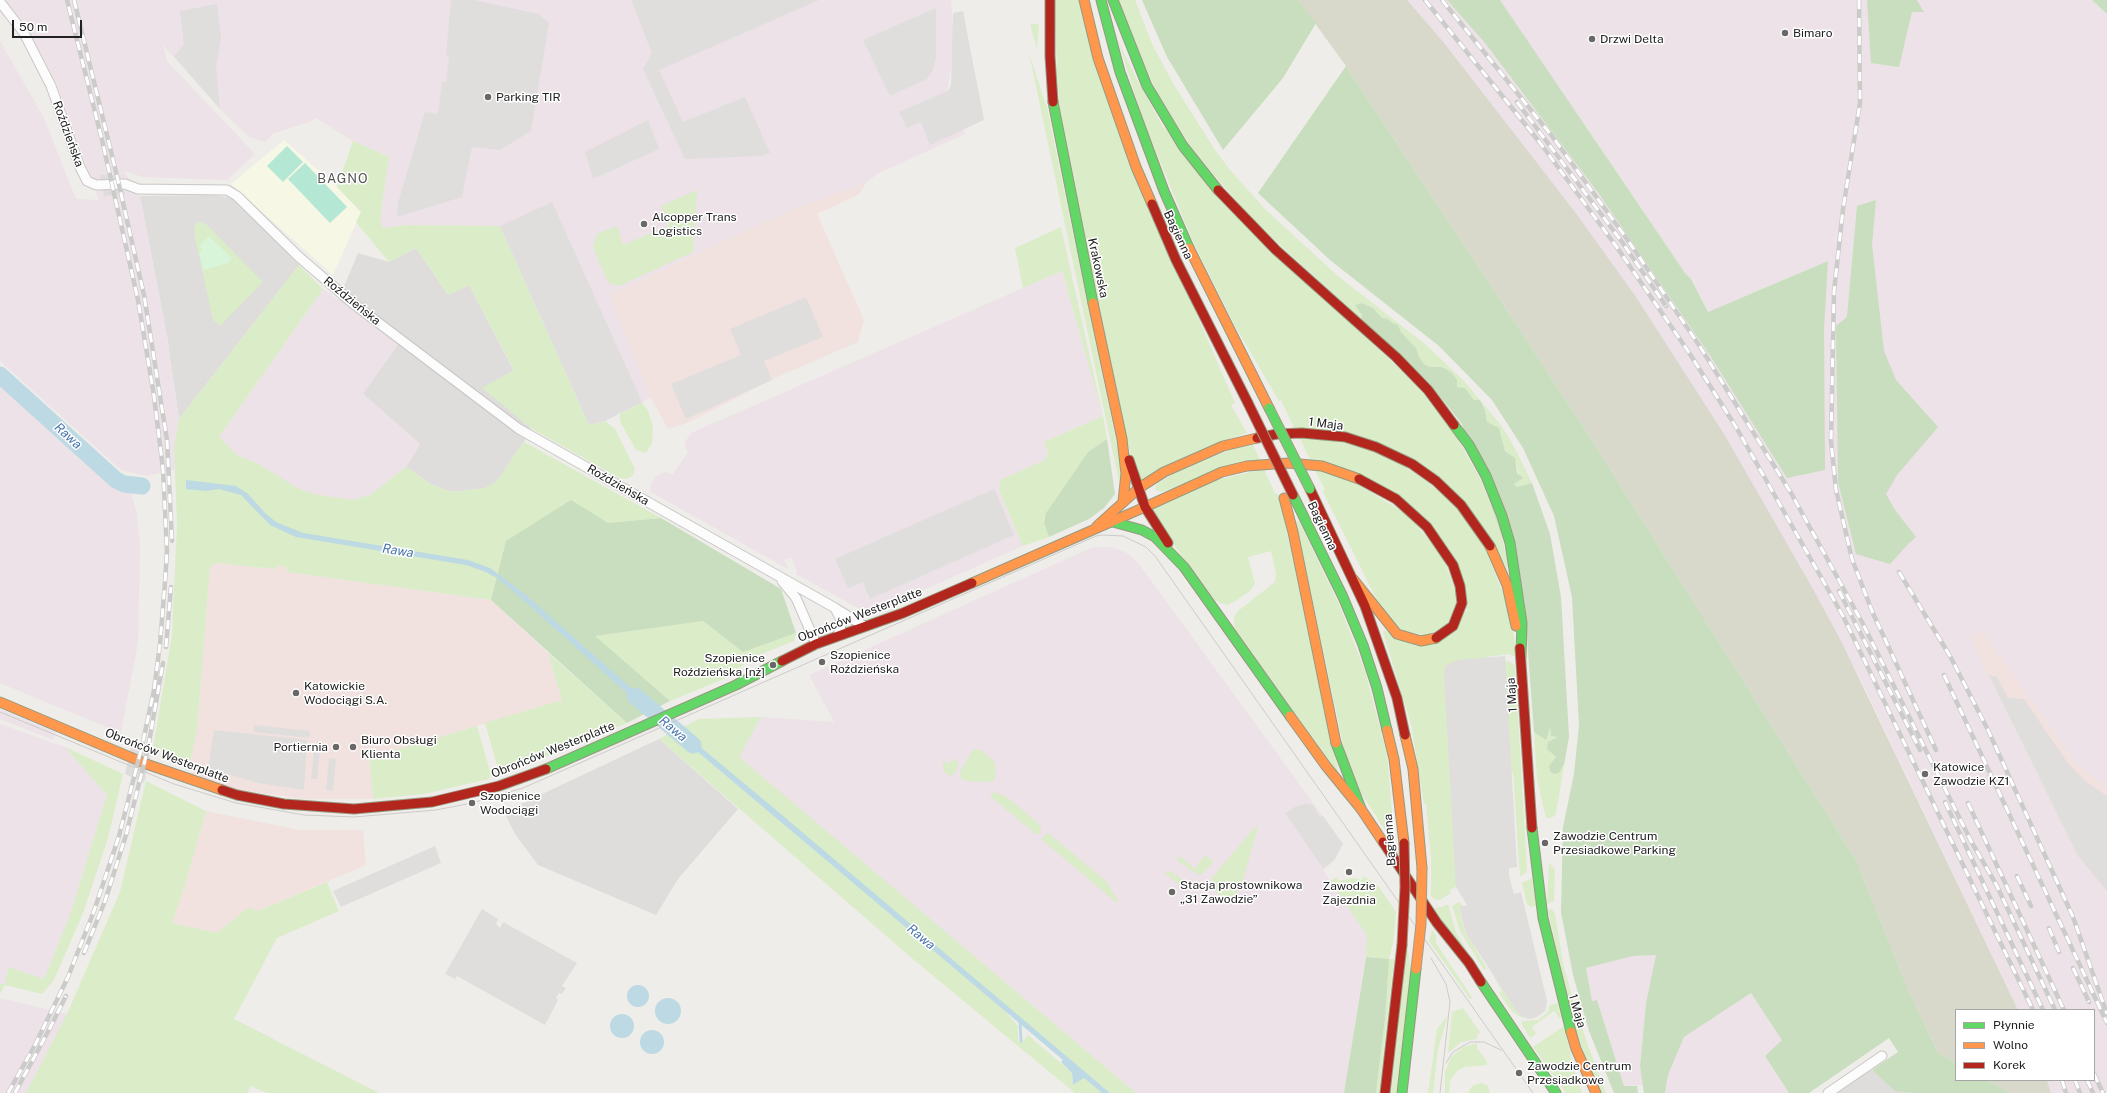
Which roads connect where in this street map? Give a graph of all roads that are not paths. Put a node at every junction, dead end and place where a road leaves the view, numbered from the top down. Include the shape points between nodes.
1 (1050, 0) edge
2 (1084, 0) edge
3 (1101, 0) edge
4 (1113, 0) edge
5 (0, 2) edge
6 (1277, 434) joint
7 (1122, 439) junction
8 (1269, 445) junction
9 (1139, 488) junction
10 (1123, 501) junction
11 (1145, 507) junction
12 (1114, 522) junction
13 (1092, 529) junction
14 (1184, 567) junction
15 (779, 577) junction
16 (1353, 579) junction
17 (835, 608) junction
18 (864, 626) junction
19 (838, 635) junction
20 (816, 644) junction
21 (1521, 657) junction
22 (0, 702) edge
23 (1361, 809) junction
24 (1882, 1056) dead end
25 (1586, 1073) junction
26 (1385, 1093) edge
27 (1402, 1093) edge
28 (1556, 1093) edge
29 (1587, 1093) edge
30 (1596, 1093) edge
31 (1828, 1093) edge

1 - 7 main road, Krakowska via 1053,102
2 - 8 main road, Bagienna, bridge via 1098,58 1136,167 1176,260
3 - 16 main road, Bagienna, bridge via 1120,72 1164,191 1187,244
4 - 21 main road via 1147,86 1183,146 1203,173 1237,212 1276,250 1396,357 1428,390 1469,445 1488,482 1510,543 1522,622
5 - 15 street, Roździeńska via 24,33 51,86 87,181 96,185 125,184 138,189 227,190 237,196 336,290 519,429
6 - 9 main road, Obrońców Westerplatte via 1223,446 1188,460
6 - 21 main road, 1 Maja via 1322,434 1345,437 1367,444 1412,464 1446,490 1470,516 1494,554 1508,585
7 - 9 main road, Krakowska
7 - 10 main road, Krakowska via 1126,474
8 - 23 main road, bridge via 1293,532 1335,739
8 - 26 main road, Bagienna, bridge via 1342,596 1371,670 1385,716 1392,752 1404,843 1405,887 1402,945
9 - 10 main road, Obrońców Westerplatte
9 - 11 main road, Krakowska
10 - 13 main road, Obrońców Westerplatte
11 - 12 main road, Obrońców Westerplatte
11 - 14 main road, Krakowska
11 - 16 main road, Obrońców Westerplatte via 1222,472 1247,466 1288,463 1317,465 1342,472 1396,499 1427,528 1453,565 1462,603 1453,626 1444,635 1433,640 1410,639 1397,634 1389,626
12 - 13 main road, Obrońców Westerplatte
12 - 14 main road via 1142,530 1155,537
13 - 18 main road, Obrońców Westerplatte via 903,612
14 - 23 main road via 1326,766
15 - 17 street, Roździeńska
15 - 20 street, Roździeńska via 796,598
16 - 27 main road, Bagienna, bridge via 1386,662 1403,719 1413,768 1422,868 1421,919
17 - 18 street, Roździeńska
17 - 19 street via 842,622
18 - 19 main road, Obrońców Westerplatte
19 - 20 main road, Obrońców Westerplatte
20 - 22 main road, Obrońców Westerplatte via 736,686 499,786 432,802 354,809 284,804 237,795 149,765
21 - 25 main road, 1 Maja via 1534,845 1543,918 1563,1006
23 - 28 main road via 1436,923 1469,963
24 - 31 street
25 - 29 main road
25 - 30 main road, 1 Maja

